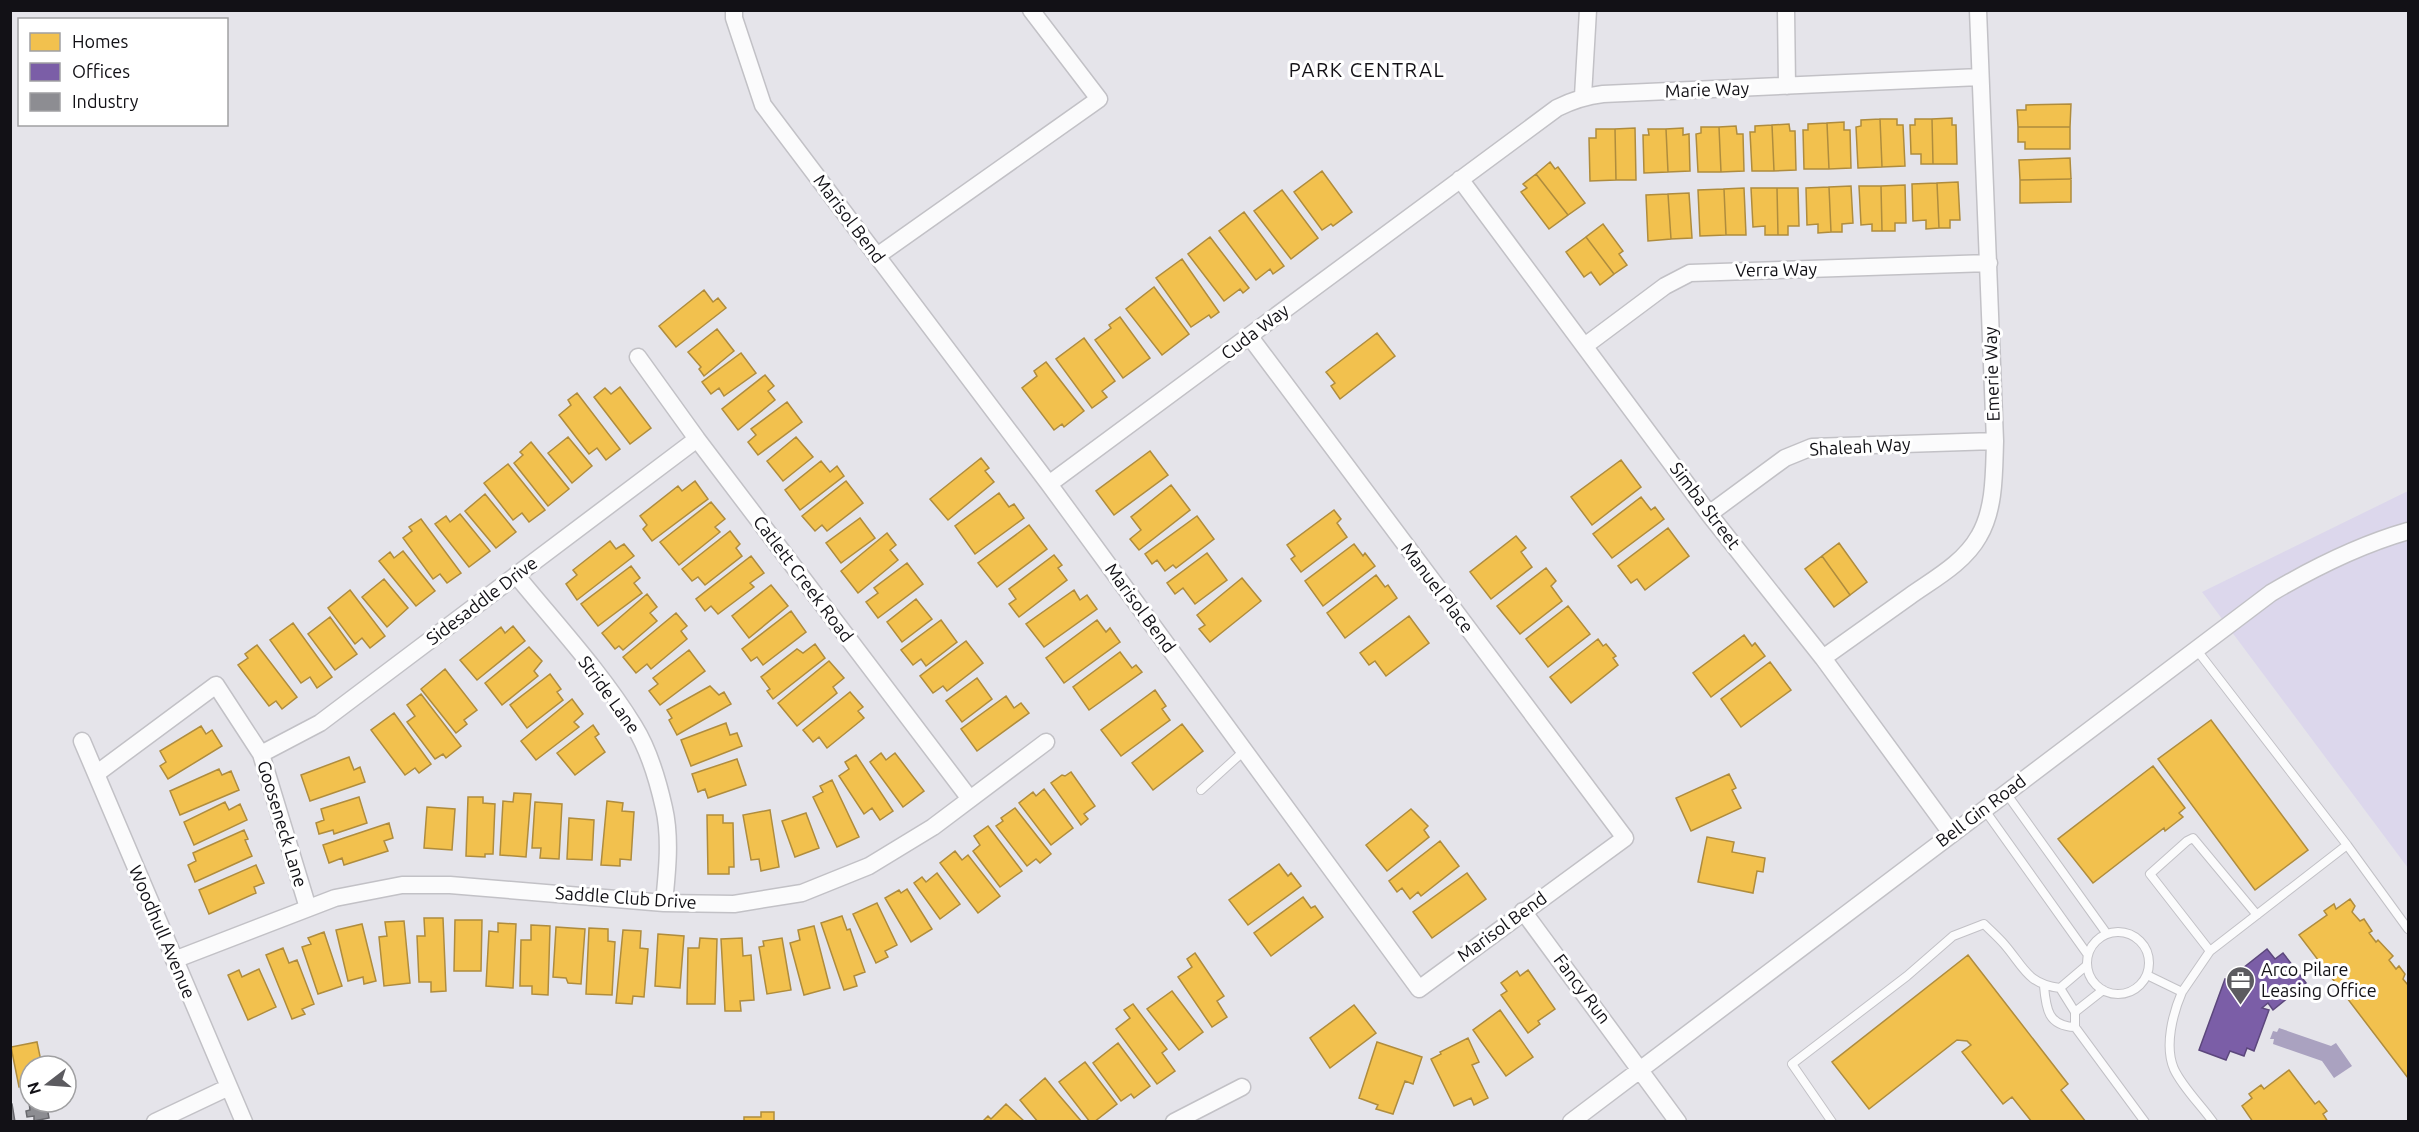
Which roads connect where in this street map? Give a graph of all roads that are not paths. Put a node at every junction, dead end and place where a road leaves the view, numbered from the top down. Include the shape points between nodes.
1 (734, 10) edge
2 (1031, 10) edge
3 (1588, 10) edge
4 (1786, 10) edge
5 (1978, 10) edge
6 (1980, 77) junction
7 (1787, 86) junction
8 (1583, 96) junction
9 (1460, 179) junction
10 (877, 256) junction
11 (1989, 263) junction
12 (1250, 337) junction
13 (1586, 345) junction
14 (638, 357) dead end
15 (697, 438) junction
16 (1995, 441) junction
17 (1049, 484) junction
18 (1709, 513) junction
19 (2409, 531) edge
20 (516, 575) junction
21 (2196, 649) junction
22 (1823, 658) junction
23 (82, 741) dead end
24 (1046, 742) dead end
25 (1244, 751) junction
26 (261, 754) junction
27 (96, 774) junction
28 (1201, 790) dead end
29 (2006, 793) junction
30 (970, 799) junction
31 (1984, 809) junction
32 (1951, 833) junction
33 (1625, 838) joint
34 (2347, 845) junction
35 (664, 903) junction
36 (308, 908) junction
37 (1523, 911) junction
38 (2257, 915) junction
39 (2409, 929) edge
40 (2107, 934) junction
41 (2210, 951) junction
42 (2088, 955) junction
43 (174, 960) junction
44 (2087, 965) junction
45 (2147, 975) junction
46 (2044, 986) junction
47 (2060, 988) junction
48 (2103, 990) junction
49 (2182, 992) junction
50 (2075, 1012) junction
51 (2075, 1027) junction
52 (1641, 1068) junction
53 (229, 1087) junction
54 (1242, 1087) dead end
55 (154, 1122) edge
56 (244, 1122) edge
57 (1174, 1122) edge
58 (1571, 1122) edge
59 (1678, 1122) edge
60 (1832, 1122) edge
61 (2145, 1122) edge
62 (2213, 1122) edge

1 - 10 street, Marisol Bend via 763,105
2 - 10 street via 1099,99
3 - 8 street
4 - 7 street
5 - 6 street, Emerie Way
6 - 7 street, Marie Way
6 - 11 street, Emerie Way
7 - 8 street, Marie Way
8 - 9 street, Marie Way via 1557,108
9 - 12 street, Cuda Way
9 - 13 street, Simba Street
10 - 17 street, Marisol Bend
11 - 13 street, Verra Way via 1690,273 1665,286
11 - 16 street, Emerie Way
12 - 17 street, Cuda Way
12 - 33 street, Manuel Place
13 - 18 street, Simba Street
14 - 15 street, Catlett Creek Road
15 - 20 street, Sidesaddle Drive
15 - 30 street, Catlett Creek Road
16 - 18 street, Shaleah Way via 1812,447 1785,458
16 - 22 street, Emerie Way via 1988,514 1979,537 1966,554
17 - 25 street, Marisol Bend
18 - 22 street, Simba Street
19 - 21 street, Bell Gin Road via 2357,548 2311,570 2271,593
20 - 26 street, Sidesaddle Drive via 320,723
20 - 35 street, Stride Lane via 636,728 665,810
21 - 29 street, Bell Gin Road
21 - 34 lane
22 - 32 street, Simba Street
23 - 27 street, Woodhull Avenue
24 - 30 street, Saddle Club Drive
25 - 28 lane
25 - 37 street, Marisol Bend via 1419,989
26 - 27 street, Gooseneck Lane via 216,685
26 - 36 street, Gooseneck Lane
27 - 43 street, Woodhull Avenue
29 - 31 street, Bell Gin Road
29 - 40 lane
30 - 35 street, Saddle Club Drive via 869,866 802,893 734,904
31 - 32 street, Bell Gin Road
31 - 42 lane
32 - 52 street, Bell Gin Road
33 - 37 street, Marisol Bend
34 - 38 lane
34 - 39 lane
35 - 36 street, Saddle Club Drive via 450,885 402,885 335,898
36 - 43 street, Saddle Club Drive
37 - 52 street, Fancy Run
38 - 41 lane
38 - 41 lane via 2197,842 2193,838 2187,841 2150,874
40 - 42 lane via 2092,946
40 - 45 lane via 2128,933 2137,938 2148,955
41 - 49 lane
42 - 44 lane
43 - 53 street, Woodhull Avenue
44 - 47 lane
44 - 48 lane
45 - 48 lane via 2133,990
45 - 49 lane
46 - 47 lane
46 - 51 lane via 2046,1008 2053,1019 2064,1027
46 - 60 lane via 2031,979 1984,924 1953,936 1792,1064
47 - 50 lane
48 - 50 lane
49 - 62 lane via 2173,1013 2172,1062 2175,1072
50 - 51 lane
51 - 61 lane
52 - 58 street, Bell Gin Road
52 - 59 street, Fancy Run
53 - 55 street
53 - 56 street, Woodhull Avenue
54 - 57 street

